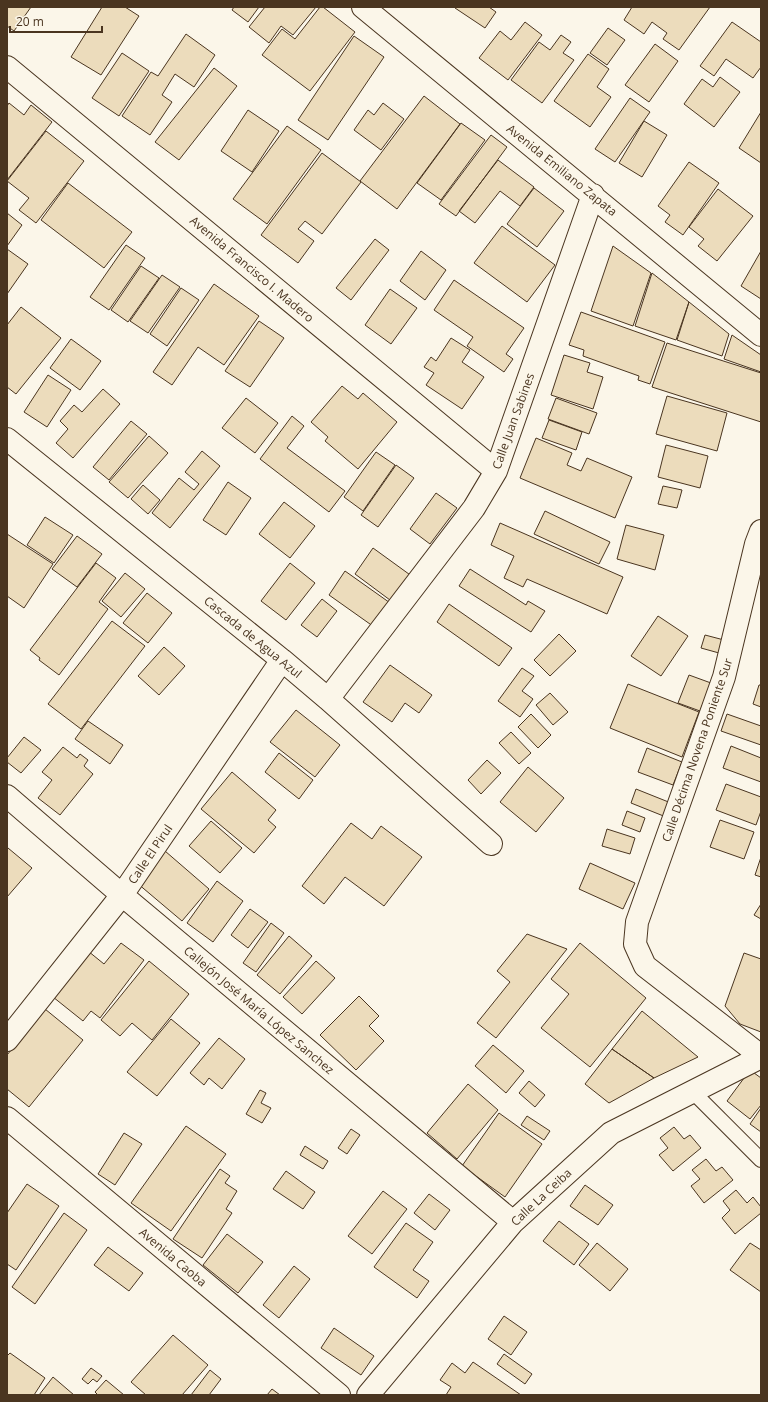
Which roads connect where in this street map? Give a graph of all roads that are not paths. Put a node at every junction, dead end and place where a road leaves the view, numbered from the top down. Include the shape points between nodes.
1 (363, 7) edge
2 (7, 67) edge
3 (593, 195) junction
4 (761, 334) edge
5 (7, 439) edge
6 (496, 471) junction
7 (761, 531) edge
8 (282, 660) junction
9 (328, 699) junction
10 (7, 796) edge
11 (491, 844) dead end
12 (122, 895) junction
13 (7, 1040) edge
14 (761, 1057) edge
15 (692, 1092) junction
16 (7, 1118) edge
17 (761, 1160) edge
18 (513, 1222) junction
19 (339, 1395) edge
20 (368, 1395) edge

1 - 3 street, Avenida Emiliano Zapata
2 - 6 street, Avenida Francisco I. Madero
3 - 4 street, Avenida Emiliano Zapata
3 - 6 street, Calle Juan Sabines
5 - 8 street, Cascada de Agua Azul
6 - 9 street, Calle Juan Sabines via 474,508
7 - 14 street, Calle Décima Novena Poniente Sur via 724,677 637,922 635,944 646,966
8 - 9 street, Cascada de Agua Azul
8 - 12 street, Calle El Pirul
9 - 11 street, Cascada de Agua Azul
10 - 12 street, Callejón José María López Sanchez
12 - 13 street, Calle El Pirul
12 - 18 street, Callejón José María López Sanchez
14 - 15 street, Calle La Ceiba
15 - 17 lane
15 - 18 street, Calle La Ceiba via 612,1132
16 - 19 street, Avenida Caoba
18 - 20 street, Calle La Ceiba

